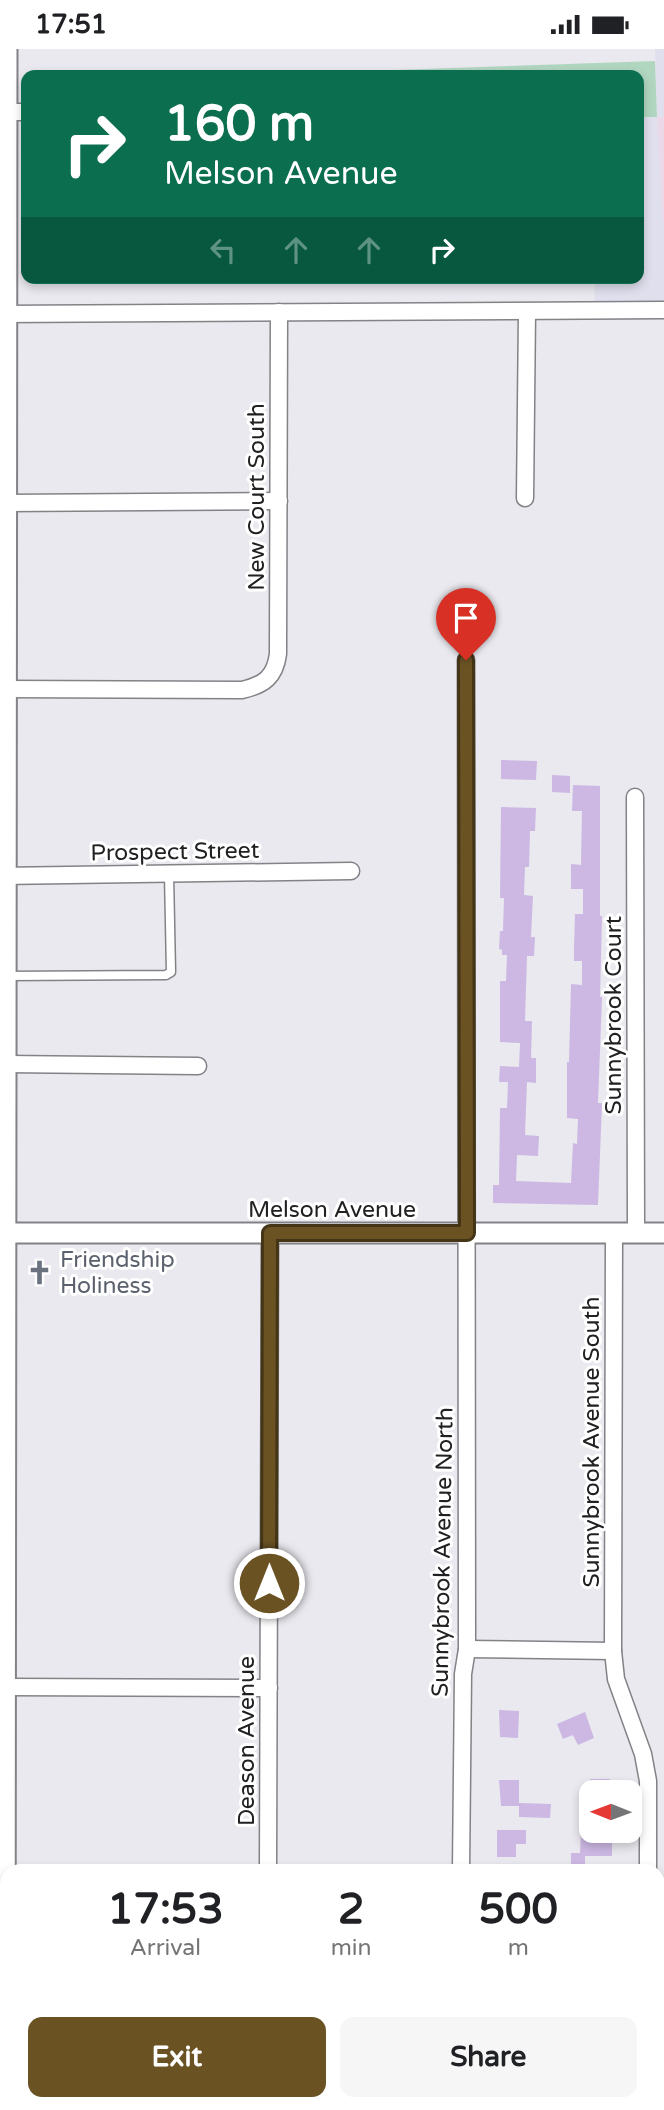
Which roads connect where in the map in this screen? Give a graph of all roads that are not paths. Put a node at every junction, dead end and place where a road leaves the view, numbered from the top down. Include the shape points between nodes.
1 (7, 49) edge
2 (11, 112) edge
3 (664, 310) edge
4 (279, 312) junction
5 (527, 312) junction
6 (3, 314) edge
7 (525, 498) dead end
8 (279, 501) junction
9 (6, 503) junction
10 (466, 660) dead end
11 (6, 689) junction
12 (635, 797) dead end
13 (351, 871) dead end
14 (169, 874) junction
15 (3, 876) edge
16 (5, 976) junction
17 (5, 1064) junction
18 (198, 1066) dead end
19 (3, 1233) edge
20 (270, 1233) junction
21 (467, 1233) junction
22 (614, 1233) junction
23 (636, 1233) junction
24 (664, 1233) edge
25 (3, 1491) edge
26 (467, 1649) junction
27 (613, 1651) junction
28 (5, 1687) junction
29 (269, 1688) junction
30 (5, 1864) edge
31 (268, 1864) edge
32 (461, 1864) edge
33 (648, 1864) edge

1 - 2 street
2 - 6 street
3 - 5 street
4 - 5 street
4 - 6 street
4 - 8 street, New Court South
5 - 7 street
6 - 9 street
8 - 9 street
8 - 11 street, New Court South via 278,654 269,679 242,690
9 - 11 street
10 - 21 street, Sunnybrook Avenue North
11 - 15 street
12 - 23 street, Sunnybrook Court
13 - 14 street, Prospect Street
14 - 15 street, Prospect Street
14 - 16 lane via 171,972
15 - 16 street
16 - 17 street
17 - 18 street
17 - 19 street
19 - 20 street, Melson Avenue
19 - 25 street
20 - 21 street, Melson Avenue
20 - 29 street, Deason Avenue
21 - 22 street, Melson Avenue
21 - 26 street, Sunnybrook Avenue North
22 - 23 street, Melson Avenue
22 - 27 street, Sunnybrook Avenue South
23 - 24 street, Melson Avenue
25 - 28 street
26 - 27 street
26 - 32 street, Sunnybrook Avenue North
27 - 33 street, Sunnybrook Avenue South via 616,1679 648,1781
28 - 29 street
28 - 30 street
29 - 31 street, Deason Avenue

